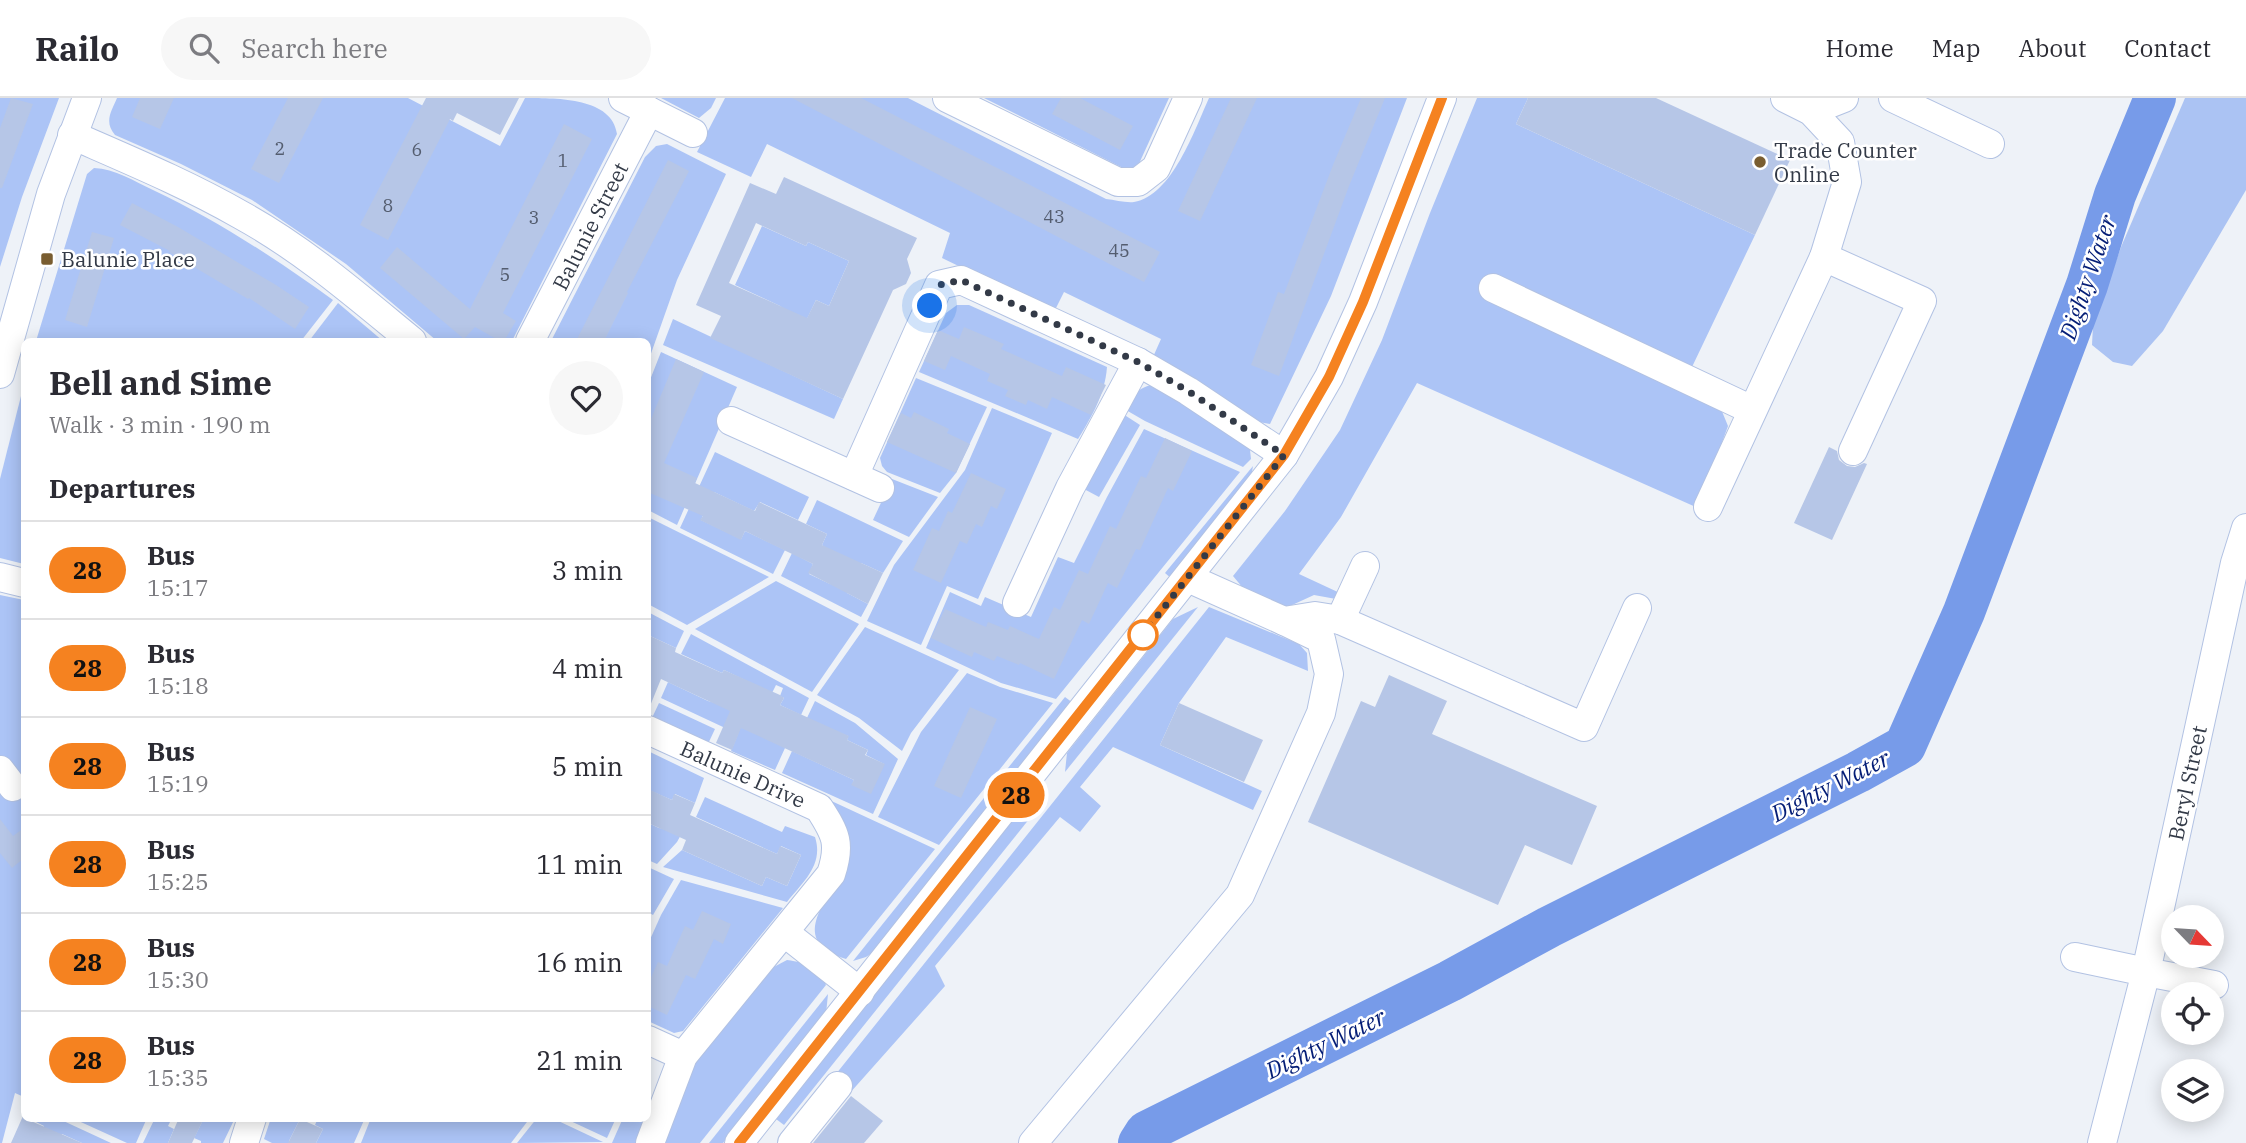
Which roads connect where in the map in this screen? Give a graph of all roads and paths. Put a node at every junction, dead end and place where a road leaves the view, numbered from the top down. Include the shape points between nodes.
1 (87, 98) edge
2 (623, 98) edge
3 (947, 98) edge
4 (1188, 98) edge
5 (1442, 98) edge
6 (1785, 98) edge
7 (1844, 98) edge
8 (1893, 98) edge
9 (649, 111) junction
10 (1811, 111) junction
11 (693, 133) dead end
12 (72, 135) junction
13 (1990, 144) dead end
14 (1824, 257) junction
15 (1493, 288) dead end
16 (408, 338) edge
17 (532, 338) edge
18 (1138, 362) junction
19 (9, 373) edge
20 (1752, 411) junction
21 (731, 421) dead end
22 (1853, 451) dead end
23 (1284, 455) junction
24 (853, 476) junction
25 (880, 488) dead end
26 (1709, 507) dead end
27 (2246, 528) edge
28 (1364, 566) dead end
29 (0, 577) edge
30 (1188, 578) junction
31 (21, 582) edge
32 (1017, 603) dead end
33 (1637, 608) dead end
34 (1340, 620) junction
35 (1284, 621) junction
36 (651, 731) edge
37 (785, 933) junction
38 (2075, 957) dead end
39 (2146, 972) junction
40 (2198, 982) edge
41 (860, 992) junction
42 (651, 1041) edge
43 (683, 1056) junction
44 (838, 1086) dead end
45 (251, 1122) edge
46 (746, 1140) edge
47 (244, 1143) edge
48 (650, 1143) edge
49 (792, 1143) edge
50 (1032, 1143) edge
51 (2102, 1143) edge

1 - 12 street
2 - 9 street
3 - 4 street via 1118,182 1138,182 1156,167
5 - 23 street via 1363,302 1329,377
6 - 10 street
7 - 10 street
8 - 13 street
9 - 11 street
9 - 17 street, Balunie Street
10 - 14 street via 1840,142 1847,182
12 - 16 street via 242,215 295,249
12 - 19 street via 47,207
14 - 20 street
14 - 22 street via 1922,301
15 - 20 street
18 - 23 street
18 - 24 street via 961,280 939,285
18 - 32 street via 1070,488
20 - 26 street
21 - 24 street
23 - 30 street
24 - 25 street
27 - 39 street, Beryl Street
28 - 34 street
29 - 31 street
30 - 35 street
30 - 41 street
33 - 34 street via 1584,727
34 - 35 street via 1315,616
35 - 50 street via 1321,639 1329,674 1321,713 1240,895
36 - 37 street, Balunie Drive via 819,808 834,831 838,854 831,874
37 - 41 street
37 - 43 street, Balunie Drive
38 - 39 street
39 - 40 street
39 - 51 street, Beryl Street
41 - 46 street
42 - 43 street
43 - 48 street, Balunie Drive
44 - 49 street
45 - 47 street

